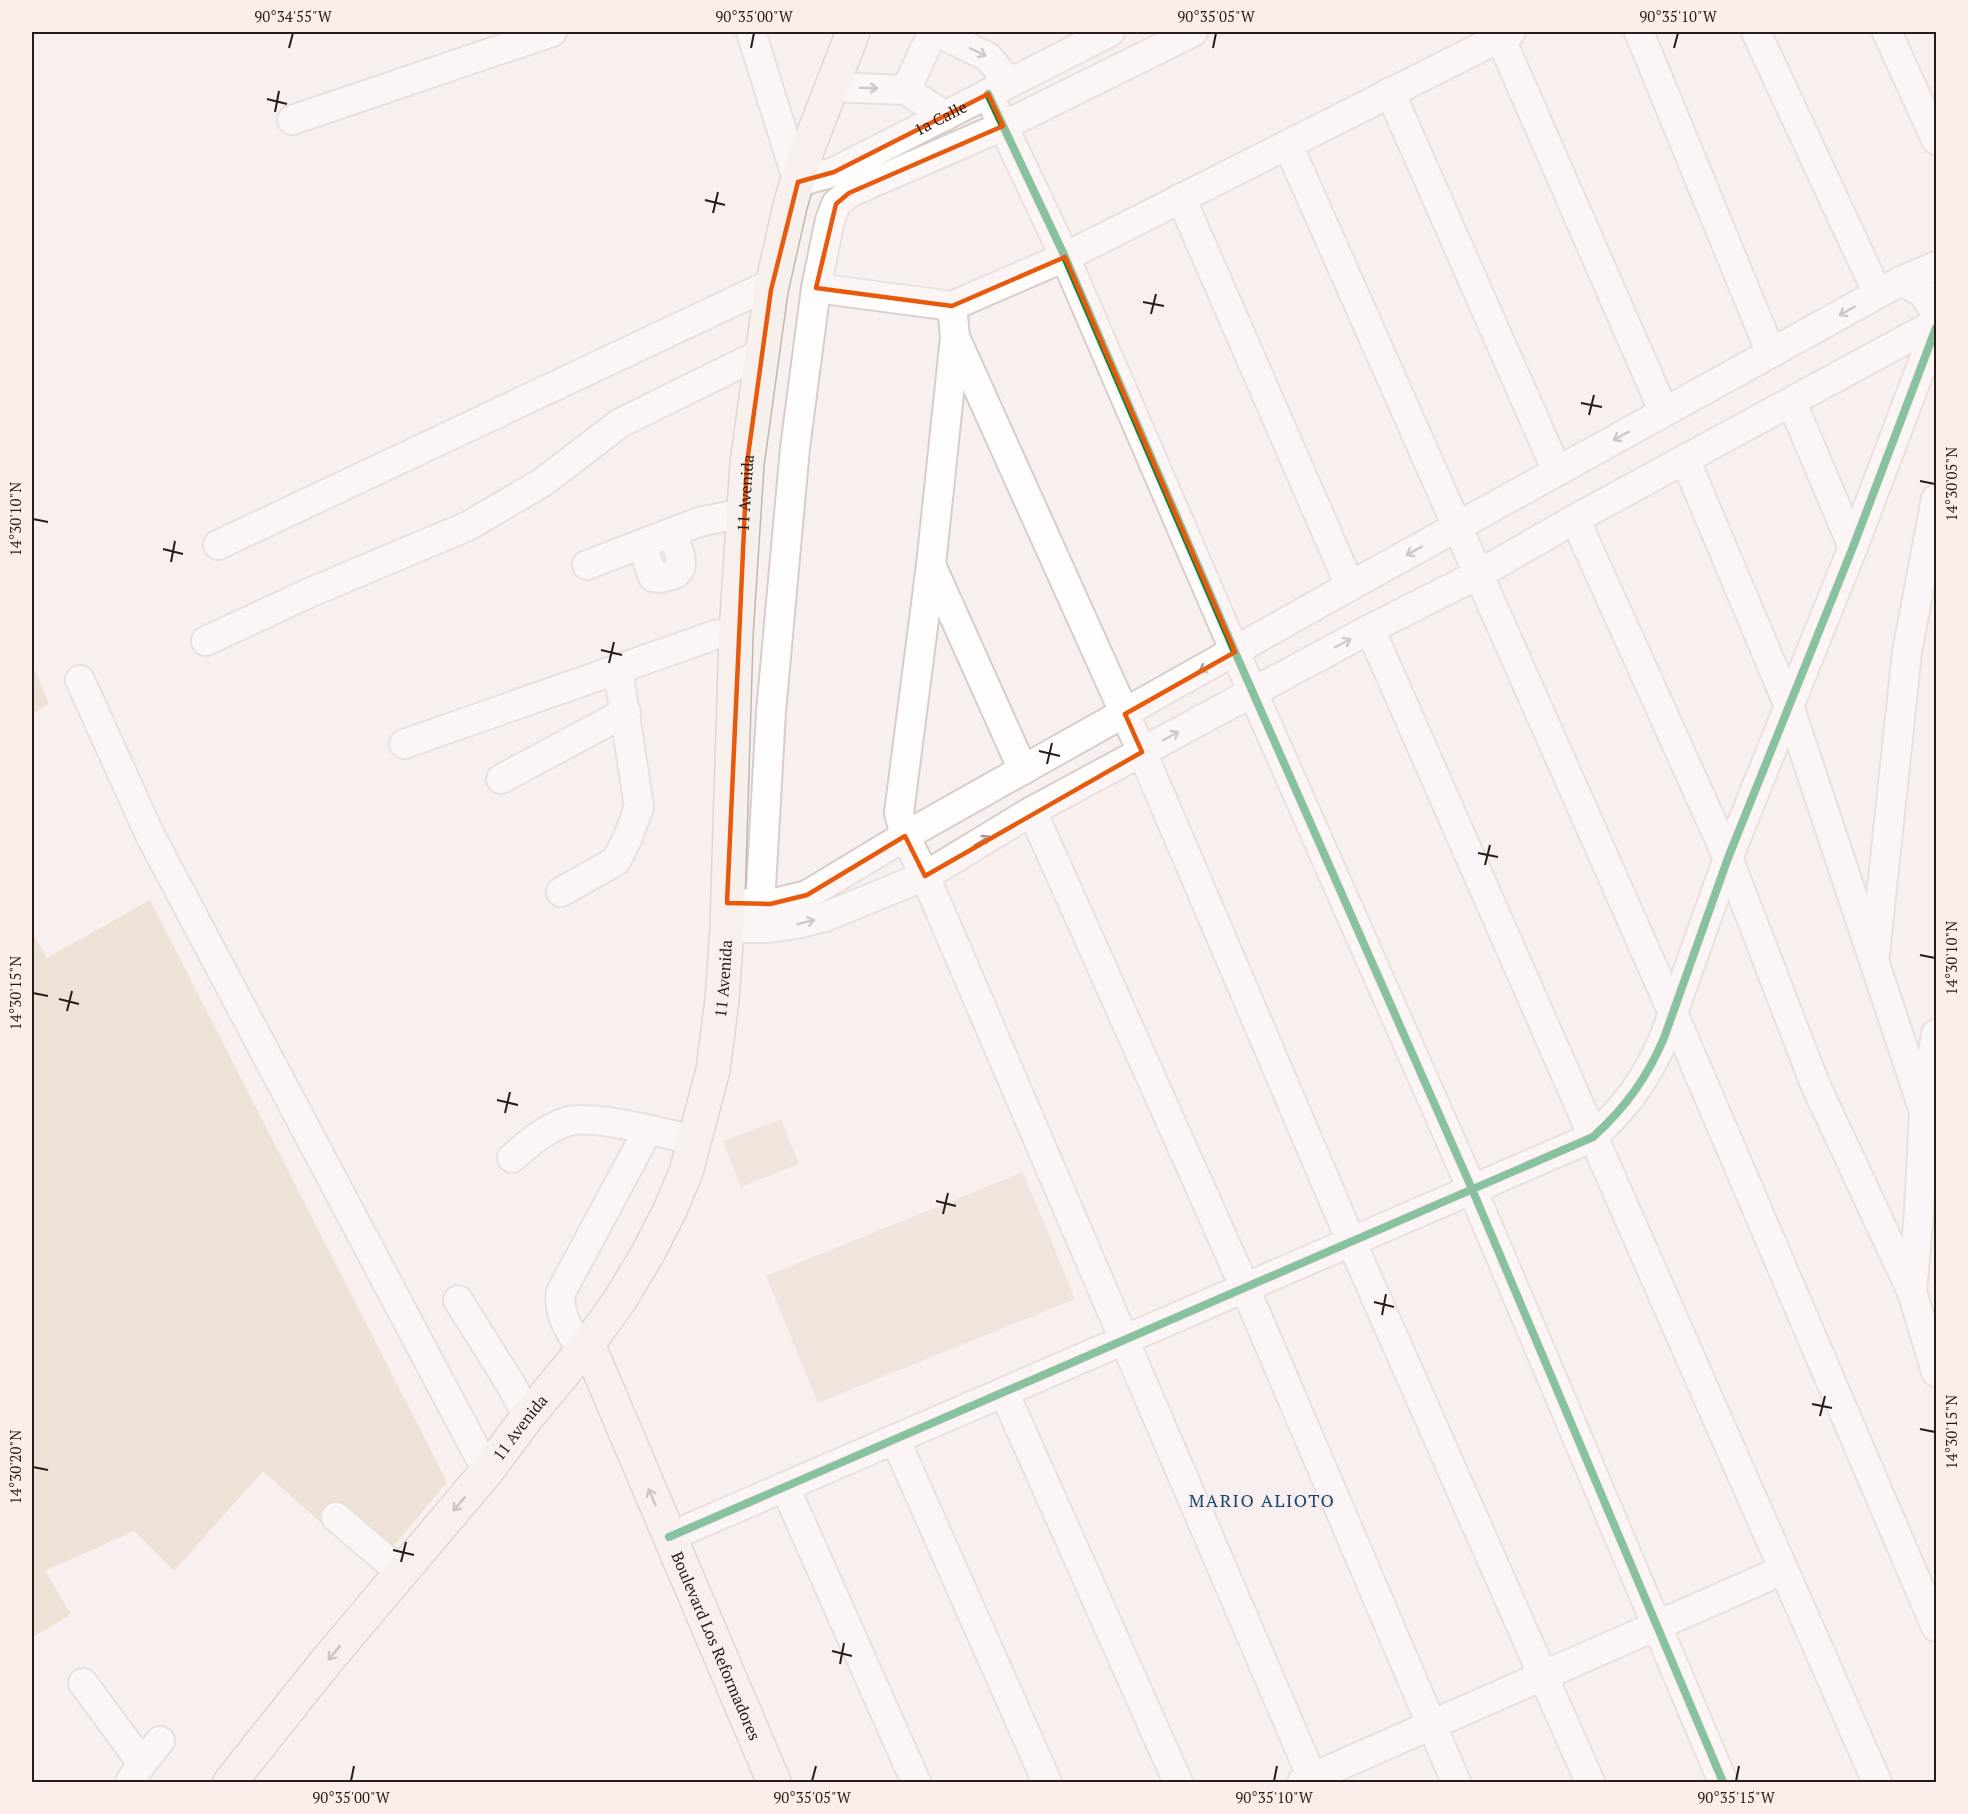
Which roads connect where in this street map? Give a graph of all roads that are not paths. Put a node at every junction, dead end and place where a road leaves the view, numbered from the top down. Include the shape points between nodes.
1 (552, 32) edge
2 (751, 32) edge
3 (852, 32) edge
4 (935, 32) edge
5 (1110, 32) edge
6 (1193, 32) edge
7 (1639, 32) edge
8 (1756, 32) edge
9 (1887, 32) edge
10 (1506, 34) edge
11 (831, 87) junction
12 (999, 88) junction
13 (906, 90) junction
14 (1390, 92) junction
15 (945, 116) junction
16 (292, 120) dead end
17 (1003, 126) junction
18 (1936, 140) edge
19 (1288, 144) junction
20 (798, 182) junction
21 (1181, 198) junction
22 (1065, 257) junction
23 (1936, 266) edge
24 (773, 283) junction
25 (1890, 287) junction
26 (816, 288) junction
27 (952, 306) junction
28 (1936, 313) edge
29 (1936, 323) edge
30 (1936, 328) edge
31 (955, 337) junction
32 (762, 353) junction
33 (1771, 353) junction
34 (1792, 403) junction
35 (1665, 412) junction
36 (1685, 459) junction
37 (1557, 471) junction
38 (1936, 499) edge
39 (743, 513) junction
40 (1575, 519) junction
41 (1458, 527) junction
42 (672, 532) junction
43 (218, 545) dead end
44 (642, 545) junction
45 (1853, 547) junction
46 (587, 565) dead end
47 (931, 565) junction
48 (1479, 574) junction
49 (1350, 586) junction
50 (1370, 629) junction
51 (736, 633) junction
52 (206, 642) dead end
53 (1234, 652) junction
54 (618, 669) junction
55 (80, 680) dead end
56 (1253, 692) junction
57 (1789, 706) junction
58 (626, 712) junction
59 (1125, 714) junction
60 (404, 744) dead end
61 (1142, 752) junction
62 (1023, 770) junction
63 (501, 779) dead end
64 (1032, 811) junction
65 (905, 837) junction
66 (1728, 858) junction
67 (925, 876) junction
68 (561, 892) dead end
69 (727, 916) junction
70 (760, 916) junction
71 (1874, 963) junction
72 (1673, 1013) junction
73 (1936, 1034) edge
74 (1924, 1111) junction
75 (648, 1130) junction
76 (1593, 1137) junction
77 (695, 1141) junction
78 (512, 1158) dead end
79 (1472, 1189) junction
80 (1351, 1241) junction
81 (1245, 1288) junction
82 (1912, 1292) junction
83 (458, 1300) dead end
84 (1124, 1340) junction
85 (585, 1348) junction
86 (1936, 1372) edge
87 (1004, 1392) junction
88 (528, 1416) junction
89 (895, 1439) junction
90 (487, 1471) junction
91 (785, 1487) junction
92 (336, 1517) dead end
93 (669, 1537) junction
94 (1783, 1570) junction
95 (402, 1573) junction
96 (1656, 1626) junction
97 (1936, 1628) edge
98 (1544, 1676) junction
99 (82, 1683) dead end
100 (1431, 1726) junction
101 (160, 1742) dead end
102 (136, 1773) edge
103 (1310, 1781) edge
104 (230, 1782) edge
105 (774, 1782) edge
106 (916, 1782) edge
107 (1047, 1782) edge
108 (1178, 1782) edge
109 (1456, 1782) edge
110 (1590, 1782) edge
111 (1723, 1782) edge
112 (1877, 1782) edge

1 - 16 street
2 - 20 street
3 - 11 main road, 11 Avenida
4 -> 12 street via 988,57
4 - 13 street
5 - 12 street, 1a Calle
6 - 17 street
7 - 33 street
8 - 25 street
9 - 18 street
10 - 14 street
10 - 35 street
11 -> 13 street
11 - 20 main road, 11 Avenida
12 - 15 street, 1a Calle
12 - 17 street
13 - 15 street
14 - 19 street
14 - 37 street
15 - 20 street, 1a Calle via 834,172
17 - 22 street
17 - 26 street via 849,193 836,204
19 - 21 street
19 - 41 street
20 - 24 main road, 11 Avenida
21 - 22 street
21 - 49 street
22 - 27 street
22 - 53 street
23 - 25 street
24 - 32 main road, 11 Avenida
24 - 43 street
25 - 28 street via 1923,293
25 -> 33 street
26 - 27 street
26 - 70 street via 795,448 771,712
27 - 31 street
29 - 34 street
30 - 45 street
31 - 47 street
31 - 59 street
32 - 39 main road, 11 Avenida
32 - 52 street via 620,423 543,482 468,526 309,593
33 - 35 street
34 - 36 street
34 - 45 street
35 -> 37 street
36 - 40 street
36 - 57 street
37 - 41 street
38 - 71 street via 1907,652
39 - 42 street
39 - 51 main road, 11 Avenida
40 - 48 street
40 - 66 street
41 - 48 street
41 -> 49 street
42 - 44 street
42 - 44 street via 682,562 678,573 654,577
44 - 46 street
45 - 57 street
47 - 62 street
47 - 65 street via 899,813
48 - 50 street
48 - 72 street
49 - 53 street
56 -> 50 street
50 - 76 street
51 - 54 street via 715,635
51 - 69 main road, 11 Avenida
53 - 56 street
53 -> 59 street
54 - 58 street
54 - 60 street
55 - 90 street via 150,835
61 -> 56 street
56 - 79 street
57 - 66 street
57 - 71 street
58 - 63 street
58 - 68 street via 639,807 616,861
59 - 61 street
59 - 62 street
61 - 64 street
61 - 80 street
62 - 65 street
67 -> 64 street
64 - 81 street
65 - 67 street
65 - 70 street via 807,895
66 - 72 street
66 - 82 street via 1815,1084
70 -> 67 street via 797,924 825,917
67 - 84 street
69 - 70 street
69 - 77 main road, 11 Avenida via 713,1070
71 - 74 street
72 - 76 street via 1640,1086
72 - 97 street
73 - 74 street
74 - 82 street
75 - 77 street
75 - 78 street via 591,1119 569,1120 545,1131
75 - 85 street via 568,1276 582,1319
76 - 79 street
76 - 94 street
77 - 85 main road, 11 Avenida via 682,1181 648,1253
79 - 80 street
79 - 96 street
80 - 81 street
80 - 98 street
81 - 84 street
81 - 100 street
82 - 86 street
83 - 88 street
84 - 87 street
84 - 103 street
85 - 88 main road, 11 Avenida
93 -> 85 main road, Boulevard Los Reformadores
87 - 89 street
87 - 108 street
88 - 90 main road, 11 Avenida
89 - 91 street
89 - 107 street
90 -> 95 main road, 11 Avenida
91 - 93 street
91 - 106 street
92 - 95 street
93 - 105 main road, Boulevard Los Reformadores
94 - 96 street
94 - 112 street
95 -> 104 main road, 11 Avenida
96 - 98 street
96 - 111 street
98 - 100 street
98 - 110 street
99 - 102 street
100 - 103 street
100 - 109 street
101 - 102 street

